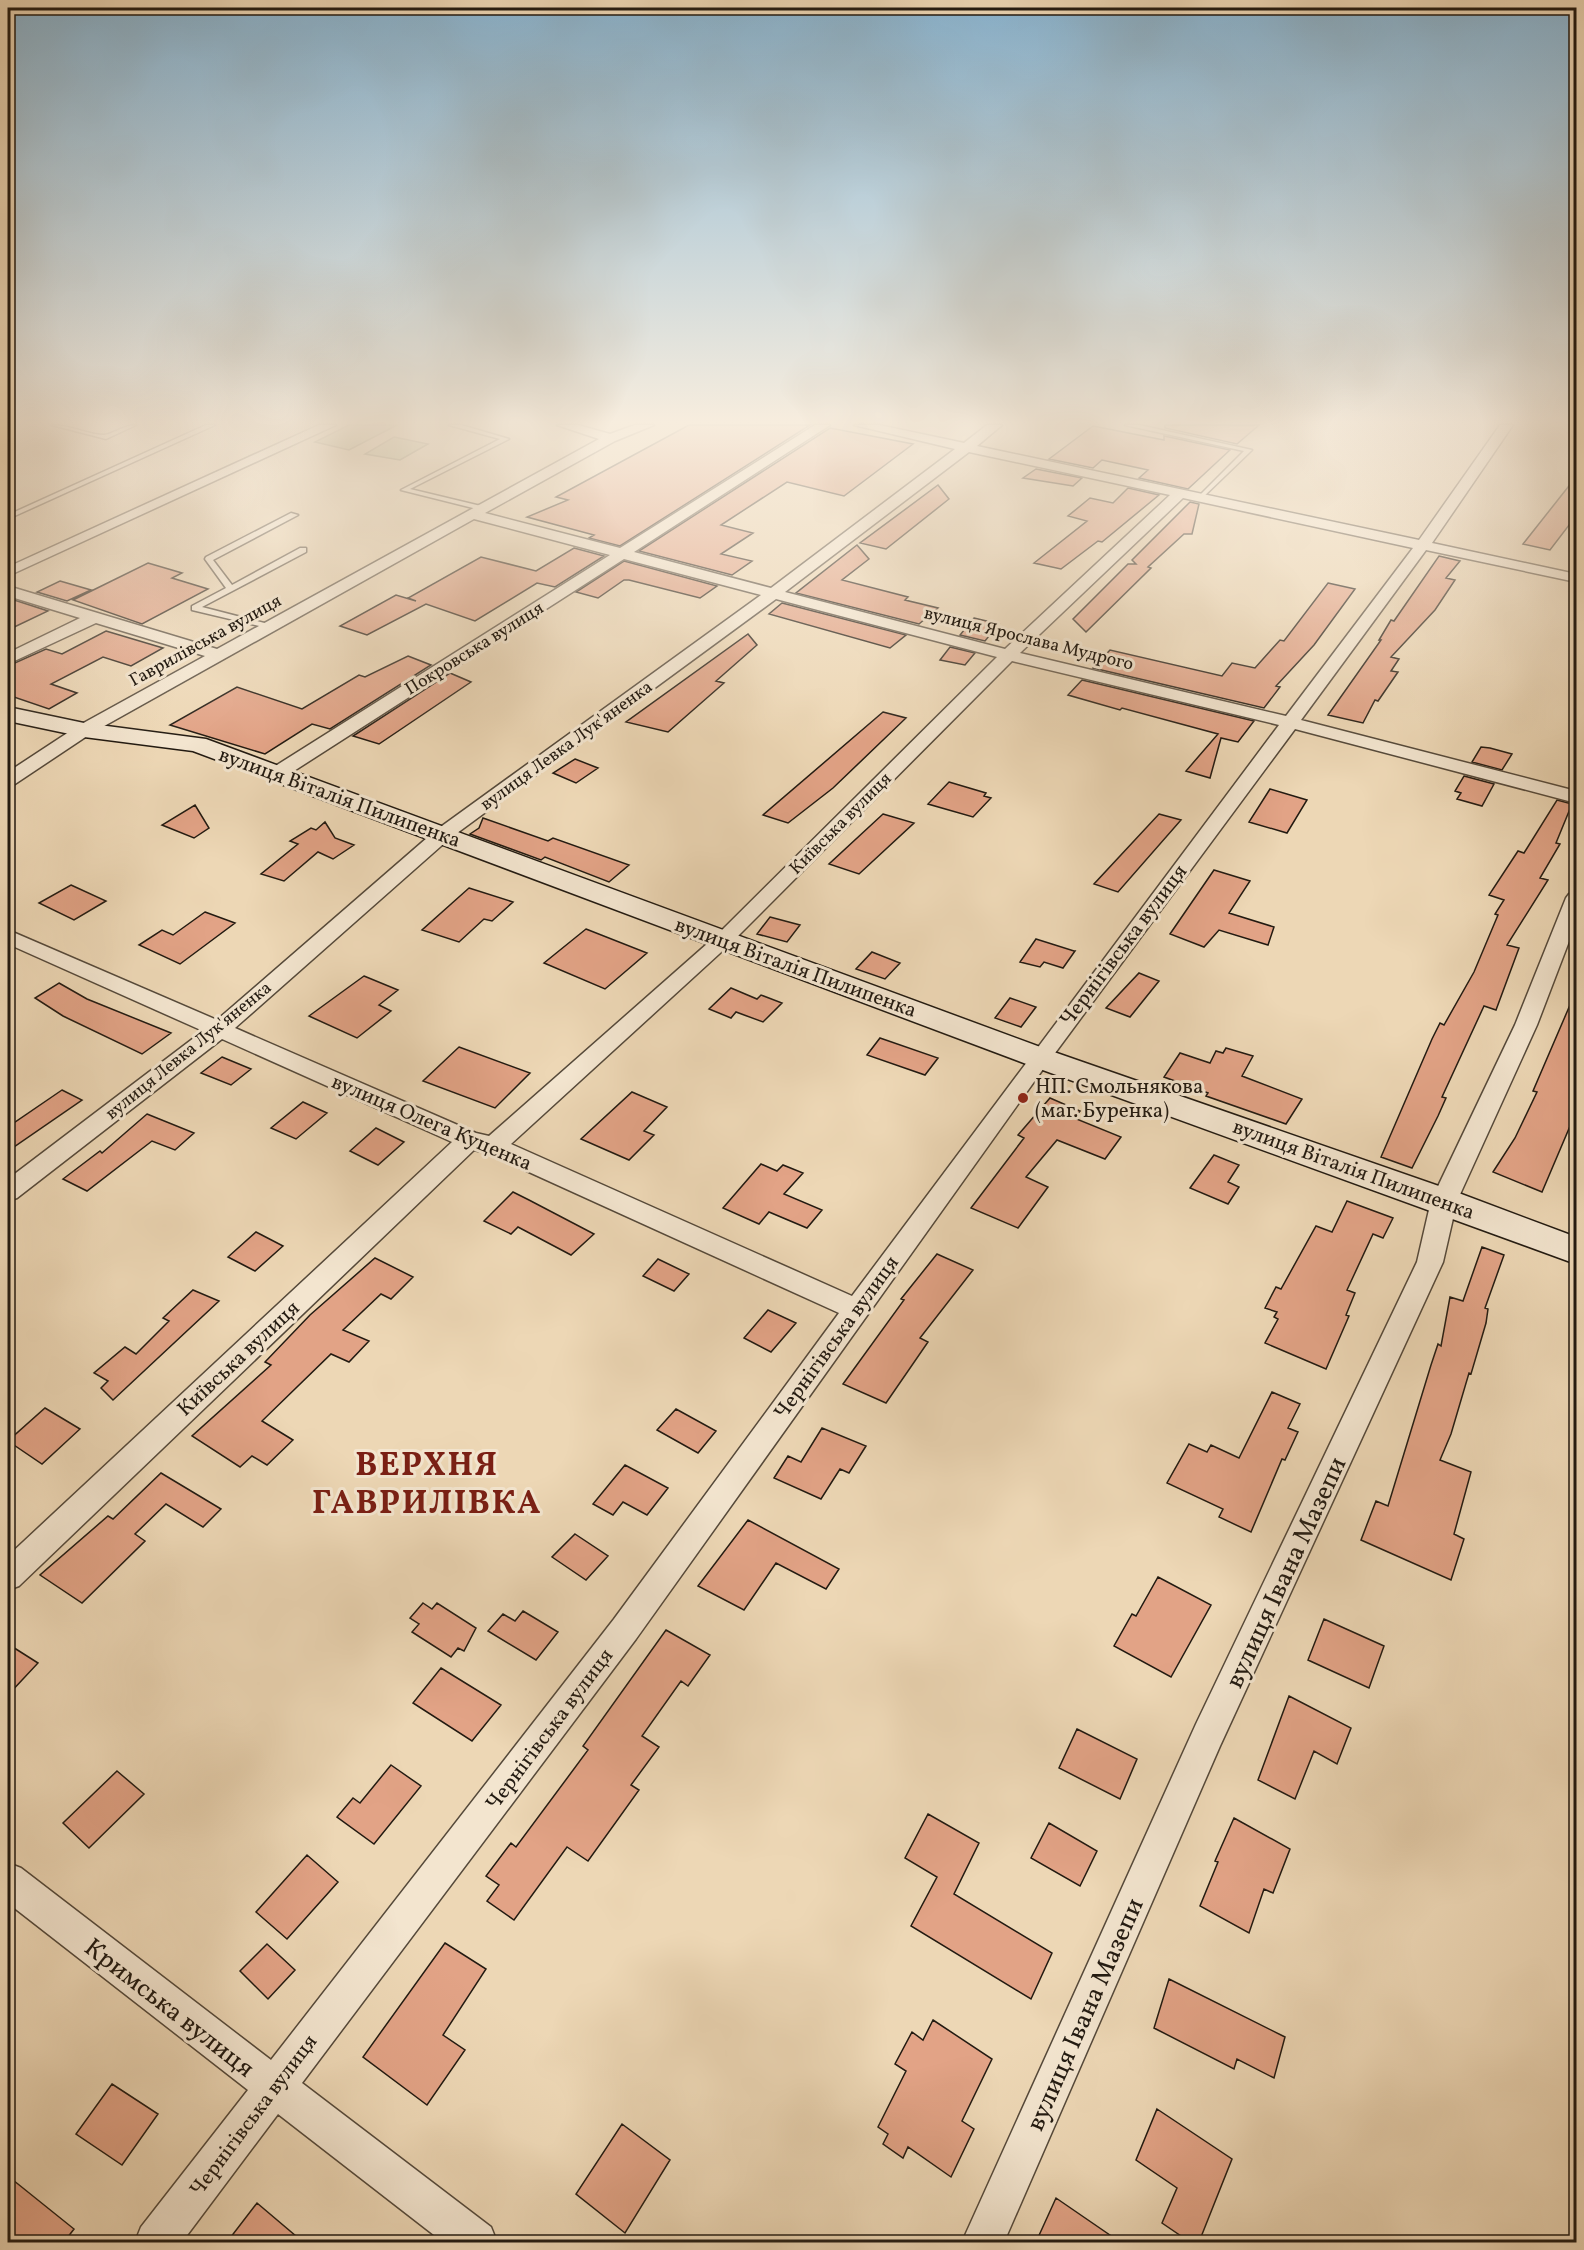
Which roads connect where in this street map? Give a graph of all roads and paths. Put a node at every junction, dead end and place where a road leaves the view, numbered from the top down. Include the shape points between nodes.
1 (100, 530) edge
2 (265, 530) edge
3 (443, 530) edge
4 (543, 530) edge
5 (659, 530) edge
6 (856, 530) edge
7 (1142, 530) edge
8 (1348, 530) edge
9 (1433, 530) edge
10 (1422, 546) junction
11 (303, 550) dead end
12 (623, 553) junction
13 (8, 572) edge
14 (1576, 578) edge
15 (231, 589) junction
16 (8, 591) edge
17 (774, 593) junction
18 (95, 617) junction
19 (269, 627) junction
20 (219, 655) junction
21 (1008, 655) junction
22 (8, 659) edge
23 (8, 714) edge
24 (1290, 722) junction
25 (84, 730) junction
26 (276, 774) junction
27 (8, 780) edge
28 (1576, 796) edge
29 (442, 835) junction
30 (1576, 898) edge
31 (723, 940) junction
32 (13, 944) edge
33 (219, 1030) junction
34 (1040, 1058) junction
35 (481, 1143) junction
36 (8, 1192) edge
37 (1444, 1201) junction
38 (1576, 1251) edge
39 (856, 1309) junction
40 (8, 1576) edge
41 (8, 1881) edge
42 (274, 2087) junction
43 (156, 2242) edge
44 (476, 2242) edge
45 (983, 2242) edge

1 - 13 street
2 - 15 lane via 209,559
3 - 19 street, Гаврилівська вулиця
4 - 12 street, вулиця Ярослава Мудрого
5 - 12 street, Покровська вулиця
6 - 17 street, вулиця Левка Лук'яненка
7 - 21 street, Київська вулиця
8 - 10 street
9 - 10 street, Чернігівська вулиця
10 - 14 street
10 - 24 street, Чернігівська вулиця
11 - 15 lane
12 - 17 street, вулиця Ярослава Мудрого
12 - 26 street, Покровська вулиця
15 - 19 lane via 195,608
16 - 18 street
17 - 21 street, вулиця Ярослава Мудрого
17 - 29 street, вулиця Левка Лук'яненка
18 - 20 street
18 - 22 street
19 - 20 street, Гаврилівська вулиця
20 - 25 street, Гаврилівська вулиця
21 - 24 street, вулиця Ярослава Мудрого
21 - 31 street, Київська вулиця
23 - 25 street, вулиця Віталія Пилипенка
24 - 28 street, вулиця Ярослава Мудрого
24 - 34 street, Чернігівська вулиця
25 - 26 street, вулиця Віталія Пилипенка via 197,744
25 - 27 street, Гаврилівська вулиця
26 - 29 street, вулиця Віталія Пилипенка
29 - 31 street, вулиця Віталія Пилипенка
29 - 33 street, вулиця Левка Лук'яненка
30 - 37 street, вулиця Івана Мазепи via 1526,1025
31 - 34 street, вулиця Віталія Пилипенка
31 - 35 street, Київська вулиця
32 - 33 street, вулиця Олега Куценка
33 - 35 street, вулиця Олега Куценка
33 - 36 street, вулиця Левка Лук'яненка
34 - 37 street, вулиця Віталія Пилипенка
34 - 39 street, Чернігівська вулиця
35 - 39 street, вулиця Олега Куценка
35 - 40 street, Київська вулиця
37 - 38 street, вулиця Віталія Пилипенка
37 - 45 street, вулиця Івана Мазепи via 1430,1262 1208,1735
39 - 42 street, Чернігівська вулиця via 626,1629
41 - 42 street, Кримська вулиця
42 - 43 street, Чернігівська вулиця
42 - 44 street, Кримська вулиця

